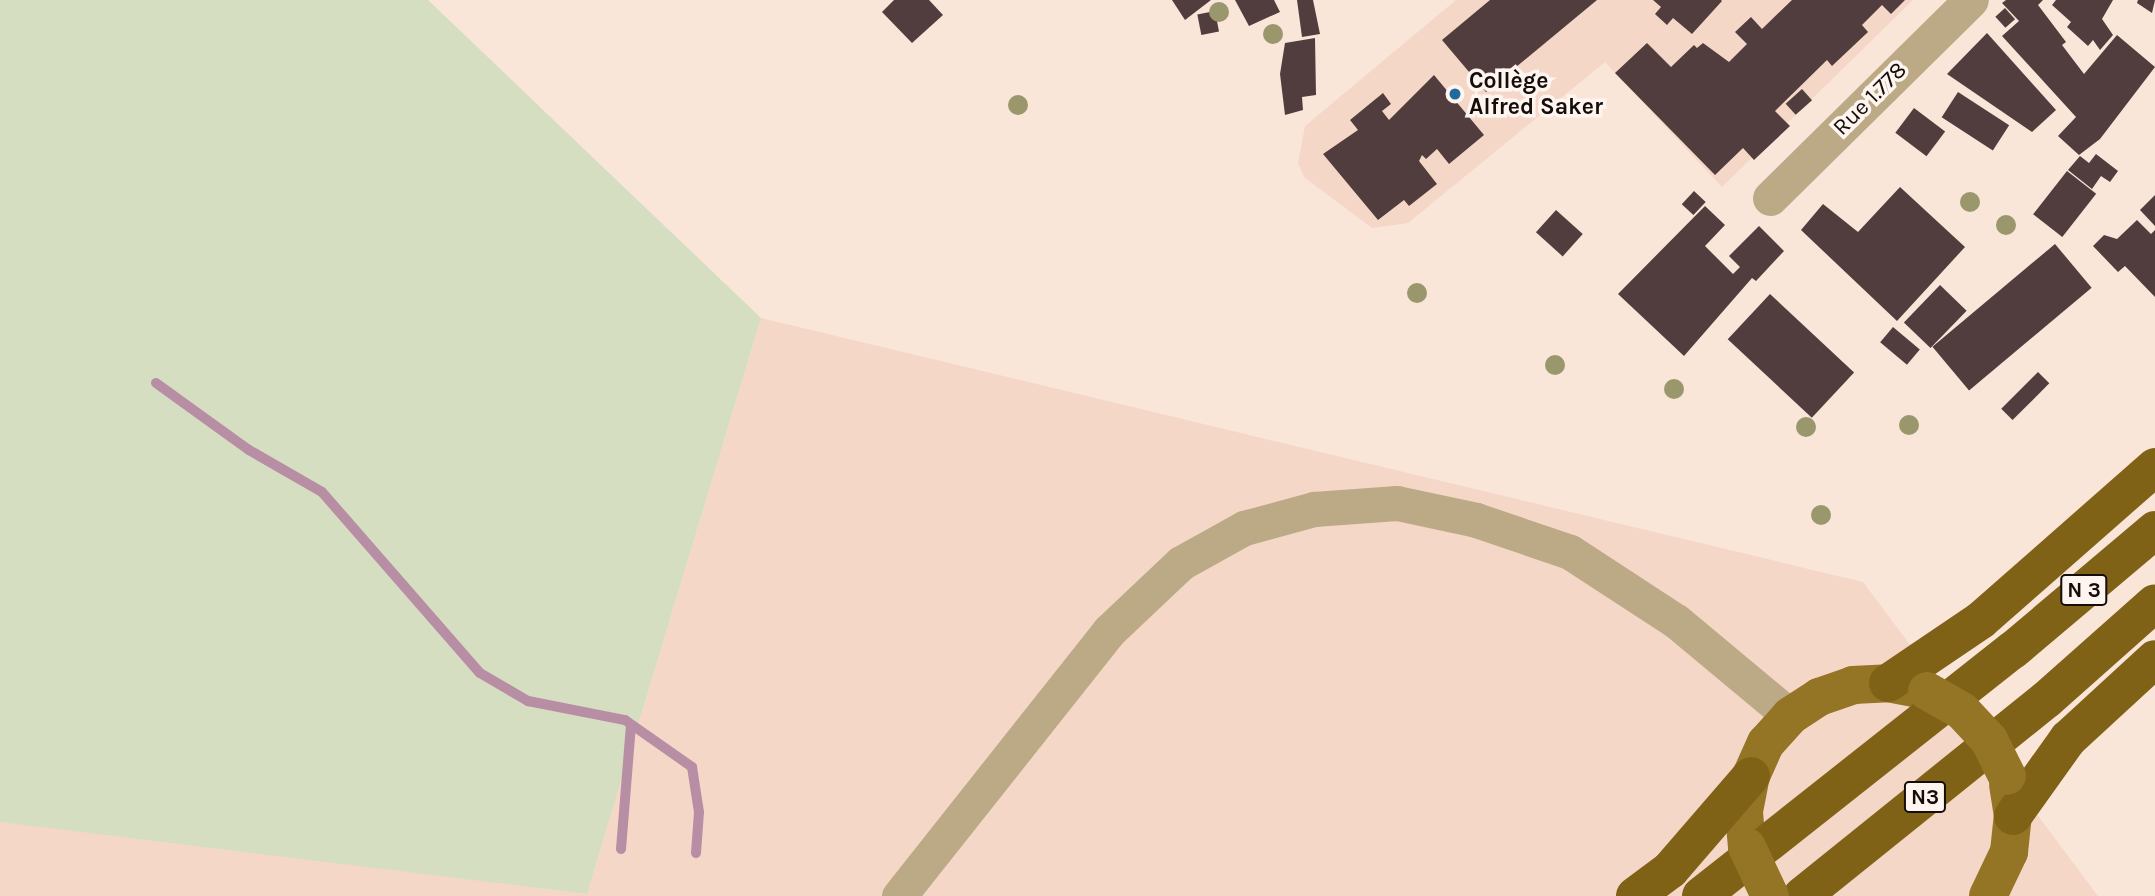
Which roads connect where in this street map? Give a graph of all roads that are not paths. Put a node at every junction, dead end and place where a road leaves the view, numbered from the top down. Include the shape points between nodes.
1 (1971, 0) edge
2 (1769, 198) dead end
3 (2155, 467) edge
4 (2155, 530) edge
5 (2155, 603) edge
6 (2155, 659) edge
7 (1888, 682) junction
8 (1790, 716) junction
9 (1751, 776) junction
10 (2014, 816) junction
11 (1994, 892) edge
12 (900, 896) edge
13 (1635, 896) edge
14 (1700, 896) edge
15 (1770, 896) edge
16 (1802, 896) edge

1 - 2 street, Rue 1.778
3 - 7 highway via 1981,620
4 - 14 highway, N 3 via 2013,650
5 - 16 highway, N3 via 2047,699
6 - 10 highway via 2068,739
7 - 8 main road via 1853,685 1819,697
7 - 10 main road, bridge via 1927,691 1962,711 1989,740 2007,776
8 - 9 main road via 1766,743
8 - 12 street via 1676,621 1570,552 1476,520 1397,503 1314,509 1244,528 1181,563 1109,631
9 - 13 highway via 1670,870
9 - 15 main road, bridge via 1744,811 1747,847
10 - 11 main road via 2009,852

